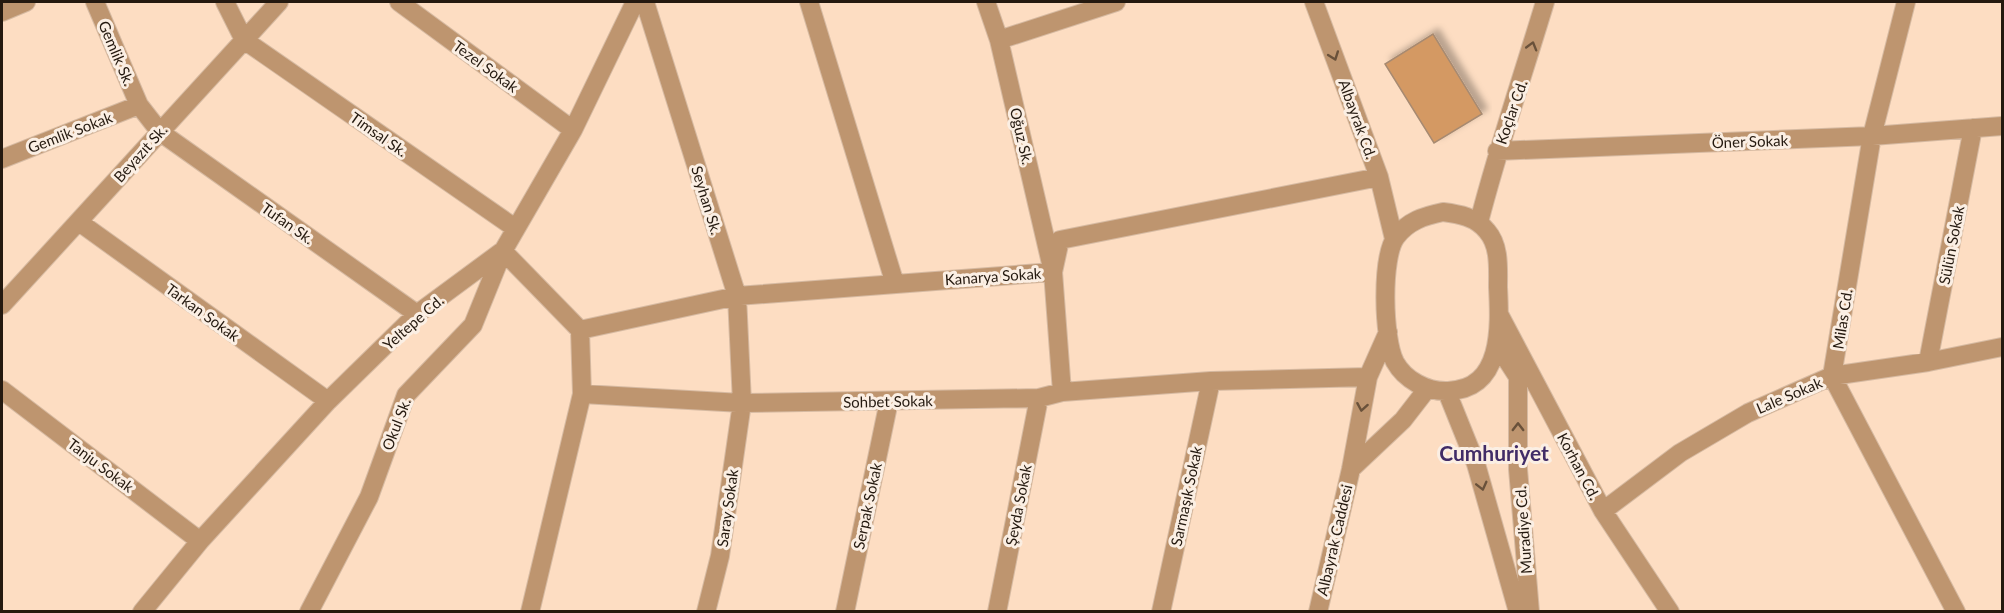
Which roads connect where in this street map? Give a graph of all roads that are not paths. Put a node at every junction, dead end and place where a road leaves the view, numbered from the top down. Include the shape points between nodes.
1 (26, 2) edge
2 (95, 2) edge
3 (225, 2) edge
4 (279, 2) edge
5 (399, 2) edge
6 (635, 2) edge
7 (645, 2) edge
8 (809, 2) edge
9 (986, 2) edge
10 (1116, 2) edge
11 (1314, 2) edge
12 (1545, 2) edge
13 (1906, 2) edge
14 (2, 12) edge
15 (244, 40) junction
16 (999, 40) junction
17 (139, 105) junction
18 (2002, 126) edge
19 (1973, 128) junction
20 (573, 130) junction
21 (159, 132) junction
22 (1872, 136) junction
23 (1497, 151) junction
24 (2, 159) edge
25 (1379, 177) junction
26 (79, 222) junction
27 (1479, 222) junction
28 (515, 228) junction
29 (1394, 239) junction
30 (503, 251) junction
31 (1053, 272) junction
32 (895, 284) junction
33 (737, 296) junction
34 (2, 305) edge
35 (417, 314) junction
36 (1499, 315) junction
37 (580, 330) junction
38 (1388, 332) junction
39 (1498, 346) junction
40 (2002, 347) edge
41 (1928, 362) junction
42 (1832, 376) junction
43 (1368, 377) junction
44 (1211, 381) junction
45 (1427, 389) junction
46 (2, 390) edge
47 (1062, 392) junction
48 (1447, 392) junction
49 (582, 394) junction
50 (1040, 398) junction
51 (328, 401) junction
52 (890, 401) junction
53 (742, 403) junction
54 (1351, 469) junction
55 (1603, 511) junction
56 (200, 541) junction
57 (142, 612) edge
58 (309, 612) edge
59 (530, 612) edge
60 (706, 612) edge
61 (845, 612) edge
62 (998, 612) edge
63 (1161, 612) edge
64 (1318, 612) edge
65 (1518, 612) edge
66 (1530, 612) edge
67 (1670, 612) edge
68 (1956, 612) edge

1 - 14 street
2 - 17 street, Gemlik Sk.
3 - 15 street
4 - 15 street, Beyazıt Sk.
5 - 20 street, Tezel Sokak
6 - 20 street, Yeltepe Cd.
7 - 33 street, Seyhan Sk.
8 - 32 street
9 - 16 street, Oğuz Sk.
10 - 16 street
11 -> 25 street, Albayrak Cd.
23 -> 12 street, Koçlar Cd.
13 - 22 street, Milas Cd.
15 - 21 street, Beyazıt Sk.
15 - 28 street, Timsal Sk.
16 - 31 street, Oğuz Sk.
17 - 21 street, Gemlik Sk.
17 - 24 street, Gemlik Sokak
18 - 19 street, Öner Sokak
19 - 22 street, Öner Sokak
19 - 41 street, Sülün Sokak
20 - 28 street, Yeltepe Cd.
21 - 26 street, Beyazıt Sk.
21 - 35 street, Tufan Sk.
22 - 23 street, Öner Sokak
22 - 42 street, Milas Cd.
23 - 27 street, Koçlar Cd.
25 - 29 street, Albayrak Cd.
25 - 31 street, Kanarya Sokak via 1060,240
26 - 34 street, Beyazıt Sk.
26 - 51 street, Tarkan Sokak
27 - 29 street via 1443,212 1415,220
27 - 36 street via 1497,250
28 - 30 street, Yeltepe Cd.
29 - 38 street via 1387,262
30 - 35 street, Yeltepe Cd.
30 - 37 street
30 - 58 street, Okul Sk. via 473,324 406,395 369,497
31 - 32 street, Kanarya Sokak
31 - 47 street
32 - 33 street, Kanarya Sokak
33 - 37 street, Kanarya Sokak
33 - 53 street, Seyhan Sk.
35 - 51 street, Yeltepe Cd.
36 - 39 street
36 - 55 street, Korhan Cd.
37 - 49 street
38 - 43 street, Albayrak Caddesi
38 - 45 street via 1395,362
39 - 48 street via 1480,378
66 -> 39 street, Muradiye Cd. via 1518,469 1518,377
40 - 41 street, Lale Sokak
41 - 42 street, Lale Sokak
42 - 55 street, Lale Sokak via 1739,418 1680,453
42 - 68 street
43 - 44 street, Sohbet Sokak
43 -> 54 street, Albayrak Caddesi
44 - 47 street, Sohbet Sokak
44 - 63 street, Sarmaşık Sokak
45 - 48 street
45 - 54 street via 1403,420
46 - 56 street, Tanju Sokak
47 - 50 street, Sohbet Sokak
48 -> 65 street, Muradiye Cd. via 1476,464
49 - 53 street, Sohbet Sokak
49 - 59 street
50 - 52 street, Sohbet Sokak
50 - 62 street, Şeyda Sokak
51 - 56 street, Yeltepe Cd.
52 - 53 street, Sohbet Sokak
52 - 61 street, Serpak Sokak
53 - 60 street, Saray Sokak via 720,556
54 - 64 street, Albayrak Caddesi
55 - 67 street, Korhan Cd.
56 - 57 street, Yeltepe Cd.

